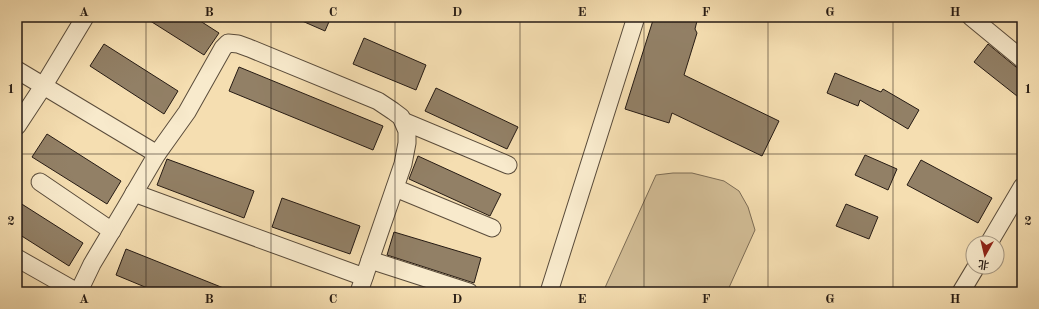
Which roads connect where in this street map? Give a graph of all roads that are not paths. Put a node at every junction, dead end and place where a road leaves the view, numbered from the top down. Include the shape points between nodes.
1 (85, 17) edge
2 (636, 17) edge
3 (971, 17) edge
4 (1022, 59) edge
5 (17, 70) edge
6 (44, 85) junction
7 (403, 121) junction
8 (17, 126) edge
9 (157, 154) junction
10 (508, 165) dead end
11 (40, 182) dead end
12 (1022, 187) edge
13 (395, 188) junction
14 (134, 193) junction
15 (492, 228) dead end
16 (112, 230) junction
17 (995, 235) edge
18 (17, 258) edge
19 (370, 260) junction
20 (971, 275) edge
21 (362, 285) edge
22 (77, 292) edge
23 (81, 292) edge
24 (469, 292) edge
25 (549, 292) edge
26 (961, 292) edge

1 - 6 street
2 - 25 street
3 - 4 street
5 - 6 street
6 - 8 street
6 - 9 street
7 - 9 street via 393,110 378,101 238,44 228,43 187,112
7 - 10 street
7 - 13 street via 407,131 407,143
9 - 14 street
11 - 16 street
12 - 17 street
13 - 15 street
13 - 19 street
14 - 16 street
14 - 21 street
16 - 23 street via 92,264 80,289
18 - 22 street
19 - 21 street
19 - 24 street
20 - 26 street

